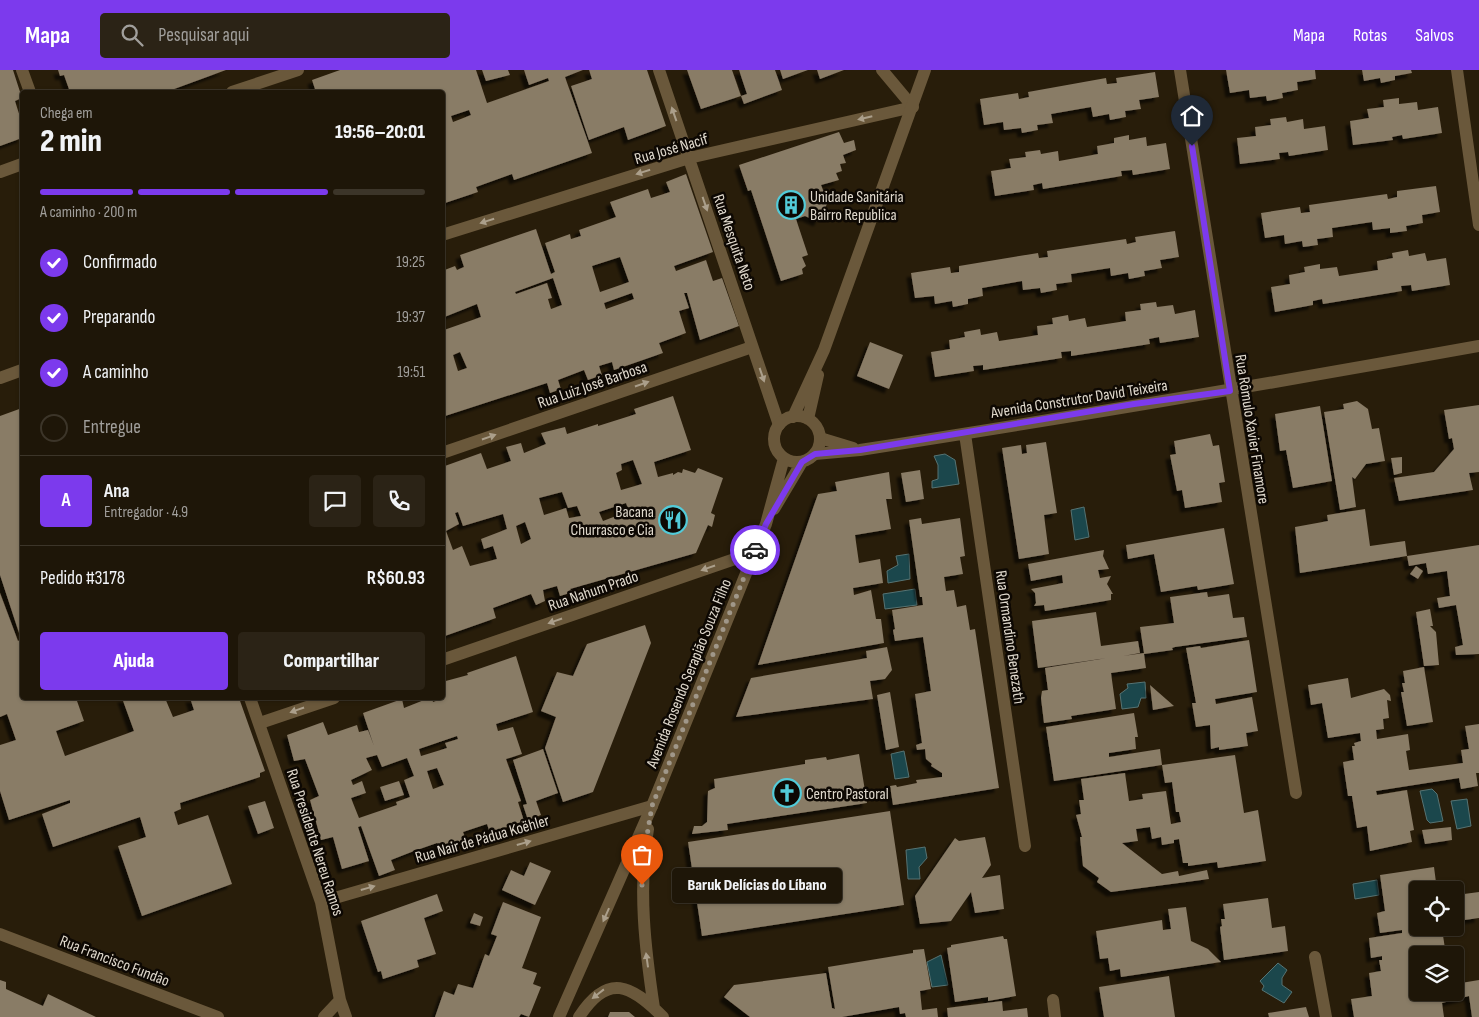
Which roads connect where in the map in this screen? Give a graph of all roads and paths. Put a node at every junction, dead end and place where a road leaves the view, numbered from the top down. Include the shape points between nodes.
1 (22, 70) edge
2 (298, 70) edge
3 (659, 70) edge
4 (882, 70) edge
5 (925, 70) edge
6 (1180, 70) edge
7 (1456, 70) edge
8 (29, 90) edge
9 (238, 90) edge
10 (913, 108) junction
11 (689, 158) junction
12 (20, 165) edge
13 (0, 172) edge
14 (1479, 225) edge
15 (445, 234) edge
16 (752, 346) junction
17 (1479, 346) edge
18 (824, 350) junction
19 (20, 371) edge
20 (0, 378) edge
21 (1230, 391) junction
22 (792, 417) junction
23 (808, 419) junction
24 (779, 425) junction
25 (965, 434) junction
26 (820, 438) junction
27 (860, 450) junction
28 (445, 452) edge
29 (815, 454) junction
30 (784, 458) junction
31 (802, 462) junction
32 (766, 524) junction
33 (754, 552) junction
34 (445, 659) edge
35 (251, 700) edge
36 (328, 700) edge
37 (260, 723) junction
38 (1296, 793) dead end
39 (652, 806) junction
40 (1025, 846) dead end
41 (321, 902) junction
42 (0, 934) edge
43 (1315, 957) dead end
44 (340, 1000) junction
45 (1053, 1000) dead end
46 (654, 1008) junction
47 (218, 1017) edge
48 (324, 1017) edge
49 (346, 1017) edge
50 (558, 1017) edge
51 (579, 1017) edge
52 (664, 1017) edge
53 (1055, 1017) edge
54 (1326, 1017) edge

1 - 8 street
2 - 9 street
11 -> 3 street, Rua Mesquita Neto
4 - 10 street
5 - 10 street
6 - 21 street, Rua Rômulo Xavier Finamore
7 - 14 street
10 -> 11 street, Rua José Nacif
10 - 18 street
11 -> 15 street, Rua José Nacif
11 -> 16 street, Rua Mesquita Neto
12 - 13 street
16 -> 24 street, Rua Mesquita Neto
28 -> 16 street, Rua Luiz José Barbosa
17 - 21 street, Avenida Construtor David Teixeira
18 - 22 street
18 - 23 street
19 - 20 street
21 - 25 street, Avenida Construtor David Teixeira via 1134,404
21 - 38 street, Rua Rômulo Xavier Finamore
22 - 23 street
22 - 24 street
23 - 26 street via 819,431
24 - 30 street via 775,446
25 - 27 street, Avenida Construtor David Teixeira
25 - 40 street, Rua Ormandino Benezath
26 - 27 street, Avenida Construtor David Teixeira
26 - 29 street
27 - 29 street, Avenida Construtor David Teixeira
29 - 31 street
30 - 31 street
30 - 32 street, Avenida Rosendo Serapião Souza Filho
31 - 32 street, Avenida Rosendo Serapião Souza Filho
32 - 33 street, Avenida Rosendo Serapião Souza Filho
33 -> 34 street, Rua Nahum Prado
33 - 39 street, Avenida Rosendo Serapião Souza Filho
35 - 37 street, Rua Presidente Nereu Ramos
36 -> 37 street
37 - 41 street, Rua Presidente Nereu Ramos
41 -> 39 street, Rua Nair de Pádua Koëhler
46 -> 39 street, Avenida Rosendo Serapião Souza Filho via 642,885
39 -> 50 street, Avenida Rosendo Serapião Souza Filho
41 - 44 street, Rua Presidente Nereu Ramos
42 - 47 street, Rua Francisco Fundão
43 - 54 street
44 - 48 street
44 - 49 street, Rua Presidente Nereu Ramos
45 - 53 street
46 -> 51 street via 630,990 616,986 605,989 592,999
46 - 52 street

